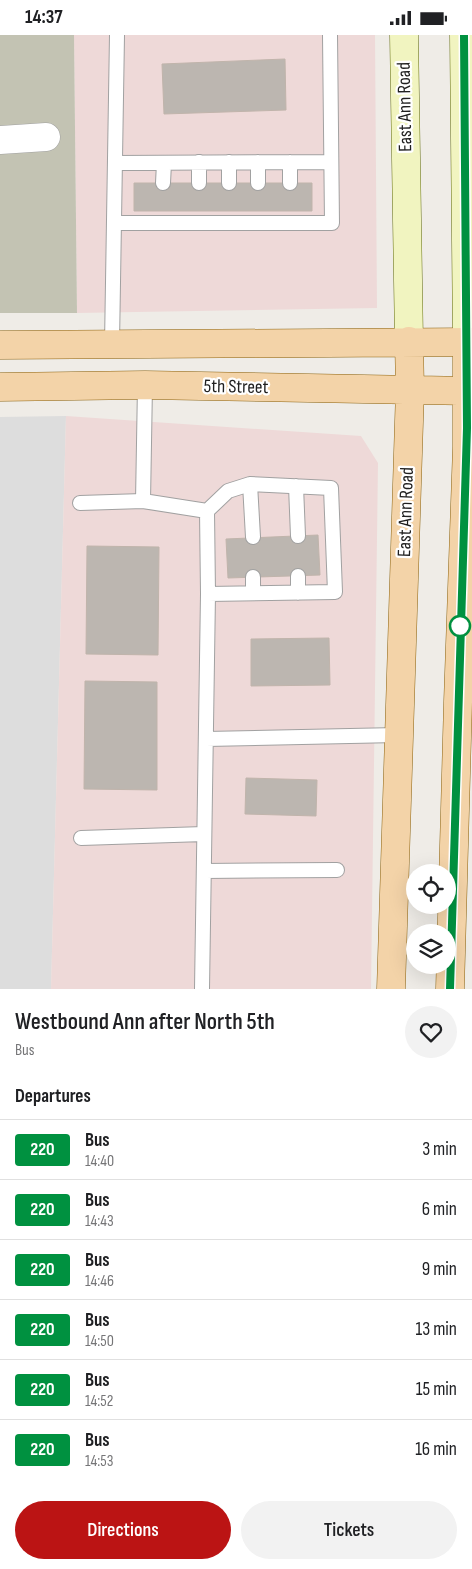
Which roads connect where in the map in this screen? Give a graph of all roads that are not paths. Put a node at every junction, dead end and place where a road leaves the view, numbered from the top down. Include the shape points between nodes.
1 (117, 35) edge
2 (330, 35) edge
3 (404, 35) edge
4 (464, 35) edge
5 (46, 137) dead end
6 (0, 140) edge
7 (199, 162) junction
8 (229, 162) junction
9 (258, 162) junction
10 (290, 162) junction
11 (331, 162) junction
12 (115, 163) junction
13 (164, 163) junction
14 (164, 183) dead end
15 (199, 183) dead end
16 (229, 183) dead end
17 (258, 183) dead end
18 (290, 183) dead end
19 (114, 223) junction
20 (408, 341) junction
21 (470, 342) edge
22 (112, 343) junction
23 (0, 345) edge
24 (145, 385) junction
25 (0, 387) edge
26 (410, 390) junction
27 (470, 391) edge
28 (250, 484) junction
29 (296, 486) junction
30 (143, 501) junction
31 (80, 503) dead end
32 (207, 511) junction
33 (298, 535) dead end
34 (253, 537) dead end
35 (298, 575) dead end
36 (253, 577) dead end
37 (253, 593) junction
38 (298, 593) junction
39 (208, 594) junction
40 (465, 702) edge
41 (398, 735) junction
42 (206, 739) junction
43 (204, 834) junction
44 (81, 838) dead end
45 (338, 870) dead end
46 (204, 871) junction
47 (202, 989) edge
48 (391, 989) edge
49 (450, 989) edge

1 - 12 lane
2 - 11 lane
3 - 20 main road, East Ann Road
4 - 21 main road
5 - 6 street
7 - 8 lane
7 - 13 lane
7 - 15 lane
8 - 9 lane
8 - 16 lane
9 - 10 lane
9 - 17 lane
10 - 11 lane
10 - 18 lane
11 - 19 lane via 332,223 291,217 164,217
12 - 13 lane
12 - 19 lane
13 - 14 lane
19 - 22 lane
20 - 21 main road
20 - 22 main road
20 - 26 main road, East Ann Road
21 - 27 main road
22 - 23 main road
24 - 25 main road, 5th Street
24 - 26 main road, 5th Street
24 - 30 lane
26 - 27 main road, 5th Street
26 - 41 main road, East Ann Road
27 - 40 main road
28 - 29 lane
28 - 32 lane via 228,491
28 - 34 lane
29 - 33 lane
29 - 38 lane via 331,488 335,593
30 - 31 lane
30 - 32 lane
32 - 39 lane
35 - 38 lane
36 - 37 lane
37 - 38 lane
37 - 39 lane
39 - 42 lane
40 - 49 main road
41 - 42 lane
41 - 48 main road, East Ann Road
42 - 43 lane
43 - 44 lane
43 - 46 lane
45 - 46 lane
46 - 47 lane

